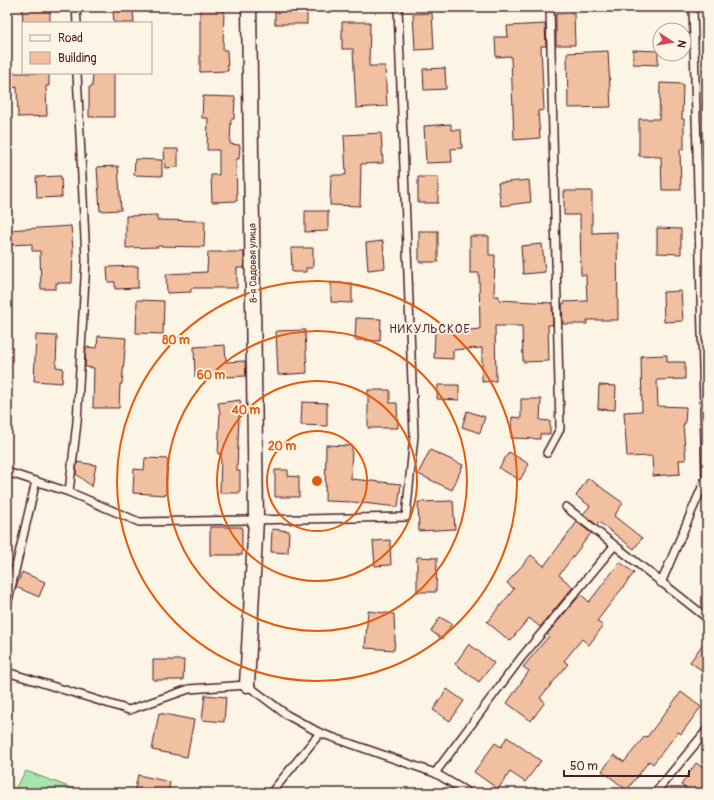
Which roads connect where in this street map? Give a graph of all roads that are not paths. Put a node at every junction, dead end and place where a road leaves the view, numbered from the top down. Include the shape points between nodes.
1 (76, 7) edge
2 (249, 7) edge
3 (398, 7) edge
4 (550, 7) edge
5 (693, 7) edge
6 (77, 22) edge
7 (77, 74) edge
8 (548, 453) dead end
9 (7, 472) edge
10 (36, 481) junction
11 (69, 492) junction
12 (566, 507) dead end
13 (256, 519) junction
14 (614, 546) junction
15 (661, 583) junction
16 (7, 605) edge
17 (707, 618) edge
18 (7, 672) edge
19 (247, 684) junction
20 (707, 730) edge
21 (320, 733) junction
22 (436, 773) junction
23 (271, 793) edge
24 (469, 793) edge
25 (655, 793) edge

1 - 6 lane
2 - 13 street, 8-я Садовая улица
3 - 13 lane via 414,436 406,517
4 - 8 lane via 560,429
5 - 15 lane via 706,478
7 - 11 lane via 86,260 77,422
9 - 10 lane
10 - 11 lane
10 - 16 lane
11 - 13 lane via 139,522
12 - 14 lane
13 - 19 street, 8-я Садовая улица
14 - 15 lane
14 - 22 lane via 521,658
15 - 17 lane
18 - 19 lane via 129,710 189,689
19 - 21 lane via 287,715
20 - 25 lane
21 - 22 lane
21 - 23 lane
22 - 24 lane

